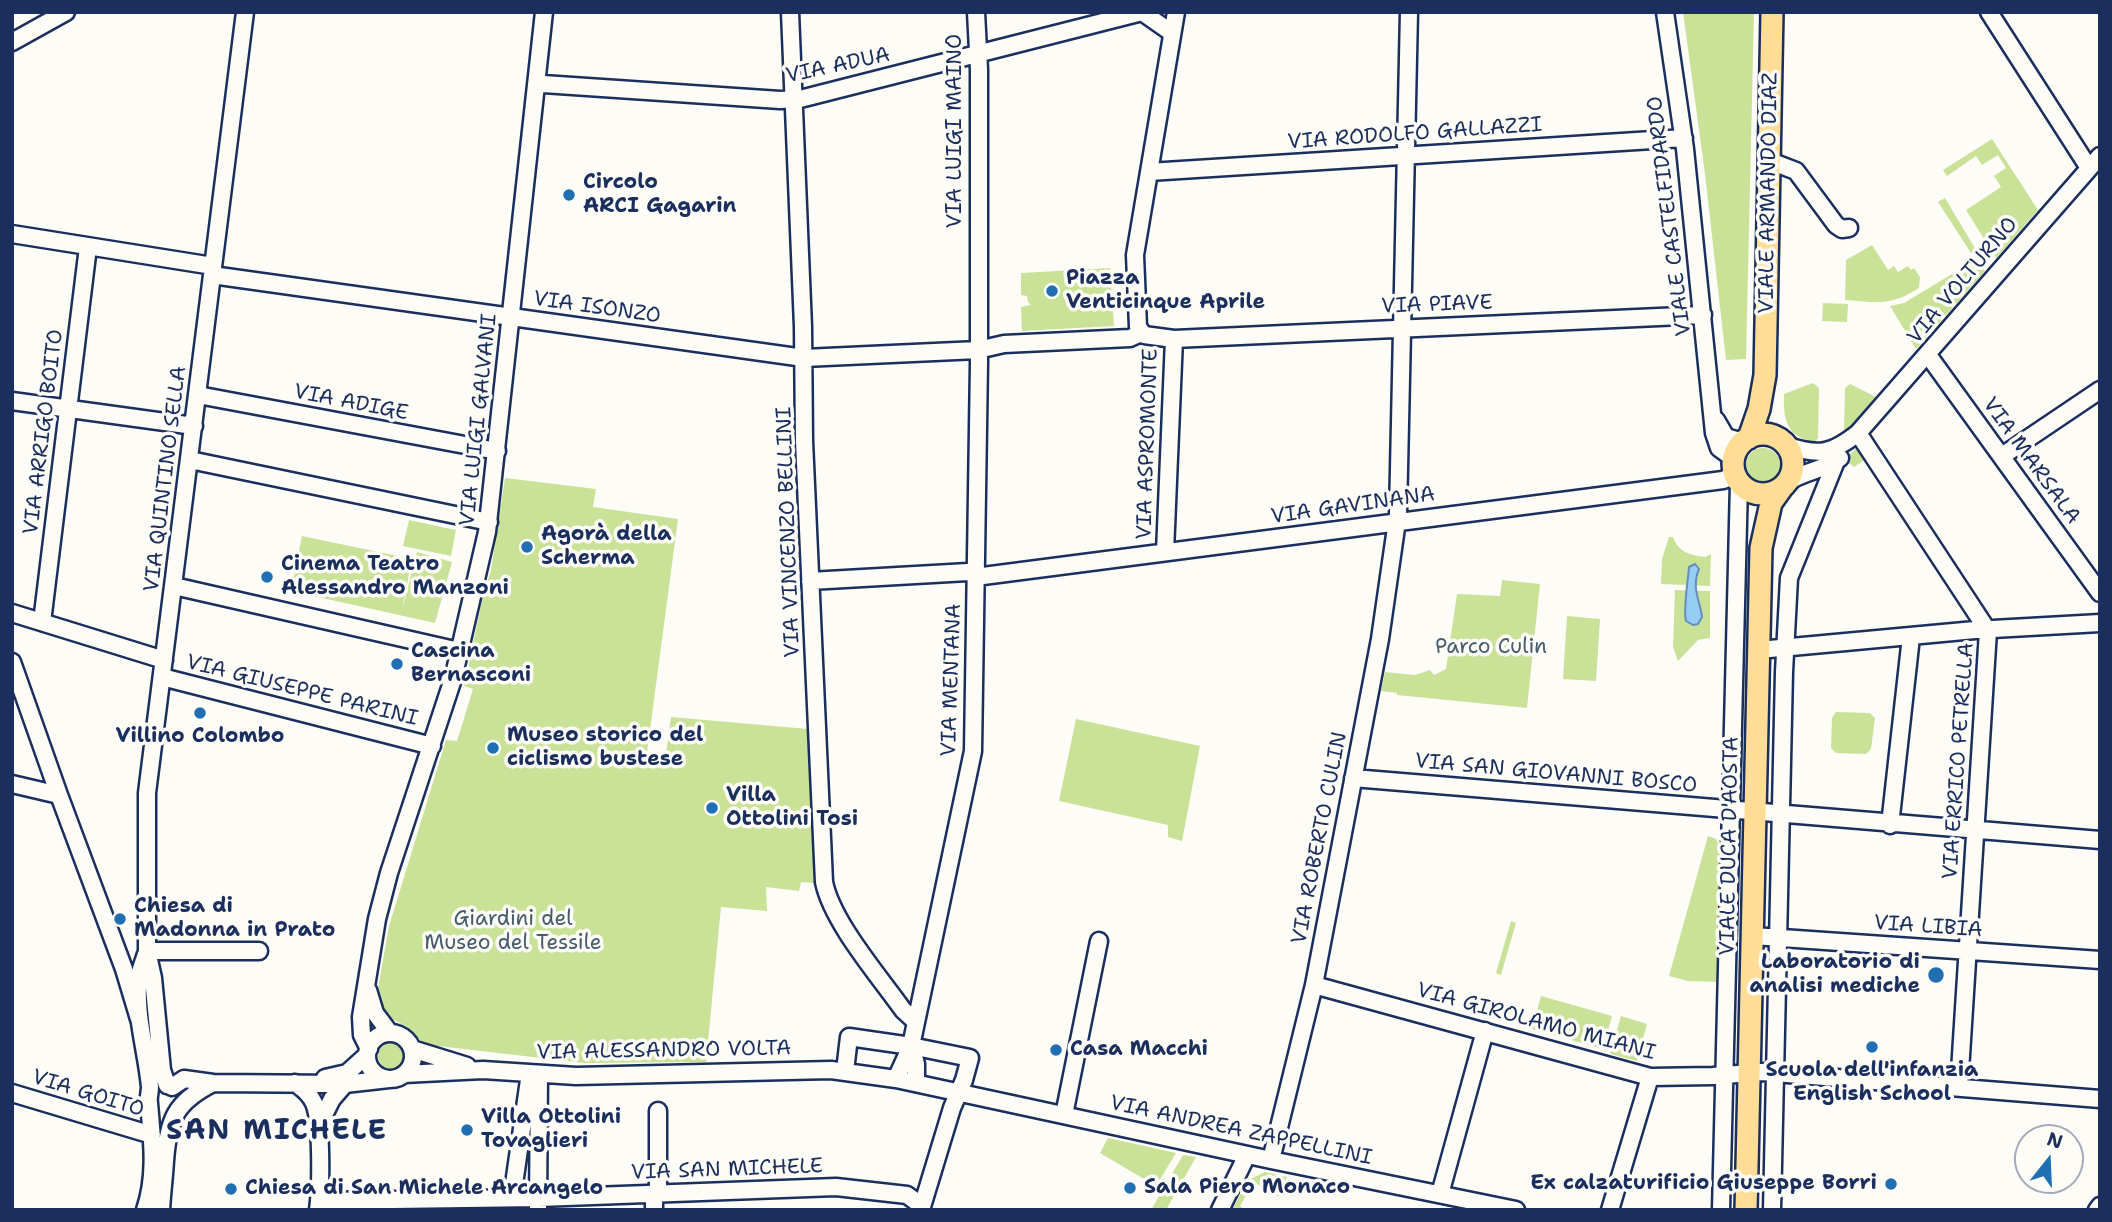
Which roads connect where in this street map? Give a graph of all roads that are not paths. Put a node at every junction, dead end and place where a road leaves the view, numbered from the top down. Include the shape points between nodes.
1 (66, 12) edge
2 (245, 12) edge
3 (544, 12) edge
4 (790, 12) edge
5 (976, 12) edge
6 (1142, 12) edge
7 (1176, 12) edge
8 (1409, 12) edge
9 (1665, 12) edge
10 (1772, 12) edge
11 (1989, 12) edge
12 (1172, 33) junction
13 (12, 42) edge
14 (978, 54) junction
15 (536, 87) junction
16 (793, 99) junction
17 (1684, 138) junction
18 (1406, 156) junction
19 (1770, 161) junction
20 (2094, 162) edge
21 (1149, 172) junction
22 (1849, 228) dead end
23 (12, 234) edge
24 (88, 247) junction
25 (212, 270) junction
26 (1703, 315) junction
27 (511, 317) junction
28 (1402, 327) junction
29 (1141, 333) junction
30 (1174, 339) junction
31 (978, 350) junction
32 (1928, 355) junction
33 (804, 358) junction
34 (1765, 374) junction
35 (2100, 390) edge
36 (198, 395) junction
37 (12, 401) edge
38 (69, 409) junction
39 (194, 426) junction
40 (1858, 433) junction
41 (1782, 442) junction
42 (497, 451) junction
43 (2002, 456) junction
44 (190, 460) junction
45 (1836, 461) junction
46 (1741, 464) junction
47 (1784, 485) junction
48 (1397, 521) junction
49 (489, 522) junction
50 (1761, 548) junction
51 (1165, 552) junction
52 (976, 574) junction
53 (810, 581) junction
54 (174, 586) junction
55 (2098, 588) edge
56 (12, 613) edge
57 (42, 622) junction
58 (2100, 623) edge
59 (1988, 631) junction
60 (1911, 637) junction
61 (1784, 649) junction
62 (1759, 650) junction
63 (459, 651) junction
64 (164, 660) junction
65 (12, 662) edge
66 (162, 677) junction
67 (432, 746) junction
68 (1353, 778) junction
69 (12, 784) edge
70 (59, 795) junction
71 (1730, 809) junction
72 (1755, 812) junction
73 (1780, 816) junction
74 (1890, 825) junction
75 (1976, 831) junction
76 (2100, 840) edge
77 (1729, 891) junction
78 (1753, 892) junction
79 (1753, 936) junction
80 (1777, 937) junction
81 (1099, 941) dead end
82 (146, 951) junction
83 (259, 951) dead end
84 (1967, 951) junction
85 (2100, 960) edge
86 (367, 985) junction
87 (1314, 985) junction
88 (139, 1019) junction
89 (915, 1021) junction
90 (1485, 1031) junction
91 (390, 1033) junction
92 (911, 1046) junction
93 (412, 1049) junction
94 (368, 1052) junction
95 (483, 1069) junction
96 (845, 1071) junction
97 (1749, 1072) junction
98 (1774, 1073) junction
99 (535, 1074) junction
100 (396, 1076) junction
101 (1725, 1076) junction
102 (1650, 1077) junction
103 (896, 1079) junction
104 (340, 1081) junction
105 (213, 1083) junction
106 (295, 1083) junction
107 (916, 1083) junction
108 (170, 1086) junction
109 (1959, 1087) junction
110 (12, 1093) edge
111 (958, 1094) junction
112 (2100, 1099) edge
113 (150, 1104) junction
114 (658, 1111) dead end
115 (177, 1112) junction
116 (1064, 1115) junction
117 (319, 1125) junction
118 (152, 1135) junction
119 (1247, 1155) junction
120 (1271, 1160) junction
121 (1440, 1195) junction
122 (512, 1198) junction
123 (655, 1202) edge
124 (538, 1204) edge
125 (319, 1205) edge
126 (922, 1208) edge
127 (145, 1210) edge
128 (161, 1210) edge
129 (1220, 1210) edge
130 (1516, 1210) edge
131 (1610, 1210) edge
132 (1721, 1210) edge
133 (1746, 1210) edge
134 (1772, 1210) edge

1 - 13 street
2 - 25 street, VIA QUINTINO SELLA
3 - 15 street, VIA LUIGI GALVANI
4 - 16 street, VIA VINCENZO BELLINI
5 - 14 street, VIA LUIGI MAINO
6 - 12 street, VIA ADUA
6 - 14 street, VIA ADUA
7 - 12 street
8 - 18 street, VIA ROBERTO CULIN
9 - 17 street, VIALE CASTELFIDARDO
10 - 19 main road, VIALE ARMANDO DIAZ
11 - 20 street
12 - 21 street
14 - 16 street, VIA ADUA
14 - 31 street, VIA LUIGI MAINO
15 - 16 street, VIA ADUA
15 - 27 street, VIA LUIGI GALVANI
16 - 33 street, VIA VINCENZO BELLINI
17 - 18 street, VIA RODOLFO GALLAZZI
17 - 26 street, VIALE CASTELFIDARDO
18 - 21 street, VIA RODOLFO GALLAZZI
18 - 28 street, VIA ROBERTO CULIN
19 - 22 street via 1796,171 1836,225
19 - 34 main road, VIALE ARMANDO DIAZ
20 - 32 street, VIA VOLTURNO
21 - 29 street via 1135,255
23 - 24 street, VIA ISONZO
24 - 25 street, VIA ISONZO
24 - 38 street, VIA ARRIGO BOITO
25 - 27 street, VIA ISONZO
25 - 36 street, VIA QUINTINO SELLA
26 - 28 street, VIA PIAVE
26 - 46 street, VIALE CASTELFIDARDO via 1716,443
27 - 33 street, VIA ISONZO
27 - 42 street, VIA LUIGI GALVANI
28 - 30 street, VIA PIAVE
28 - 48 street, VIA ROBERTO CULIN
29 - 30 street
29 - 31 street via 1130,338 1004,344
30 - 51 street, VIA ASPROMONTE
31 - 33 street, VIA ISONZO
31 - 52 street, VIA MENTANA
32 - 40 street, VIA VOLTURNO
32 - 43 street, VIA MARSALA
33 - 53 street, VIA VINCENZO BELLINI
34 - 41 main road, VIALE ARMANDO DIAZ via 1773,424
34 - 46 main road, VIALE ARMANDO DIAZ
35 - 43 street
36 - 39 street, VIA QUINTINO SELLA
36 - 42 street, VIA ADIGE
37 - 38 street
38 - 39 street
38 - 57 street, VIA ARRIGO BOITO
39 - 44 street, VIA QUINTINO SELLA
40 - 41 street via 1827,452
40 - 45 street
40 - 59 street, VIA ERRICO PETRELLA
41 - 46 main road via 1764,434
41 - 47 main road via 1793,459
42 - 49 street, VIA LUIGI GALVANI
43 - 55 street, VIA MARSALA
44 - 49 street
44 - 54 street, VIA QUINTINO SELLA
45 - 47 street
45 - 61 street via 1788,578
46 - 47 main road via 1762,495
46 - 48 street, VIA GAVINANA via 1723,480
46 - 50 main road, VIALE DUCA D'AOSTA
46 - 71 street, VIALE DUCA D'AOSTA
47 - 50 main road, VIALE DUCA D'AOSTA via 1771,503
48 - 51 street, VIA GAVINANA
48 - 68 street, VIA ROBERTO CULIN via 1385,613
49 - 63 street, VIA LUIGI GALVANI
50 - 62 main road, VIALE DUCA D'AOSTA
51 - 52 street, VIA GAVINANA
52 - 53 street, VIA GAVINANA
52 - 89 street, VIA MENTANA via 973,751
53 - 89 street, VIA VINCENZO BELLINI via 826,890 863,954
54 - 63 street
54 - 64 street, VIA QUINTINO SELLA
56 - 57 street
57 - 64 street
58 - 59 street
59 - 60 street
59 - 75 street, VIA ERRICO PETRELLA
60 - 61 street
60 - 74 street
61 - 62 street
61 - 73 street
62 - 72 main road, VIALE DUCA D'AOSTA
63 - 67 street, VIA LUIGI GALVANI
64 - 66 street, VIA QUINTINO SELLA
65 - 70 street
66 - 67 street, VIA GIUSEPPE PARINI
66 - 82 street, VIA QUINTINO SELLA via 147,793
67 - 86 street, VIA LUIGI GALVANI via 387,882
68 - 71 street, VIA SAN GIOVANNI BOSCO
68 - 87 street, VIA ROBERTO CULIN
69 - 70 street
70 - 88 street
71 - 72 street, VIA SAN GIOVANNI BOSCO
71 - 77 street, VIALE DUCA D'AOSTA
72 - 73 street, VIA SAN GIOVANNI BOSCO
72 - 78 main road, VIALE DUCA D'AOSTA
73 - 74 street, VIA SAN GIOVANNI BOSCO
73 - 80 street
74 - 75 street, VIA SAN GIOVANNI BOSCO
75 - 76 street, VIA SAN GIOVANNI BOSCO
75 - 84 street, VIA ERRICO PETRELLA
77 - 78 street
77 - 101 street, VIALE DUCA D'AOSTA
78 - 79 main road, VIALE DUCA D'AOSTA
79 - 80 street, VIA LIBIA
79 - 97 main road, VIALE DUCA D'AOSTA
80 - 84 street, VIA LIBIA
80 - 98 street
81 - 116 street
82 - 83 street
82 - 88 street via 138,986
82 - 108 street via 162,1070
84 - 85 street, VIA LIBIA
84 - 109 street, VIA ERRICO PETRELLA
86 - 91 street, VIA LUIGI GALVANI via 374,1013
86 - 94 street, VIA LUIGI GALVANI via 361,1017
87 - 90 street, VIA GIROLAMO MIANI
87 - 120 street, VIA ROBERTO CULIN
88 - 113 street
89 - 92 street, VIA MENTANA
90 - 102 street, VIA GIROLAMO MIANI
90 - 121 street
91 - 93 street, VIA ALESSANDRO VOLTA via 403,1037
91 - 94 street via 376,1038
92 - 96 street via 849,1037
92 - 103 street
92 - 107 street
92 - 111 street via 970,1058
93 - 95 street, VIA ALESSANDRO VOLTA
93 - 100 street via 411,1065
94 - 100 street via 372,1069 382,1077
94 - 104 street
95 - 99 street, VIA ALESSANDRO VOLTA
95 - 100 street, VIA ALESSANDRO VOLTA
96 - 99 street, VIA ALESSANDRO VOLTA
96 - 103 street, VIA ALESSANDRO VOLTA
97 - 98 street, VIA GIROLAMO MIANI
97 - 101 street, VIA GIROLAMO MIANI
97 - 133 main road, VIALE DUCA D'AOSTA
98 - 109 street, VIA GIROLAMO MIANI
98 - 134 street
99 - 122 street
99 - 124 street
100 - 104 street, VIA ALESSANDRO VOLTA
101 - 102 street, VIA GIROLAMO MIANI
101 - 132 street, VIALE DUCA D'AOSTA
102 - 131 street
103 - 107 street, VIA ANDREA ZAPPELLINI
104 - 106 street, VIA ALESSANDRO VOLTA
104 - 117 street
105 - 106 street, VIA ALESSANDRO VOLTA
105 - 108 street, VIA ALESSANDRO VOLTA via 184,1079
105 - 115 street
106 - 117 street via 313,1100
107 - 111 street, VIA ANDREA ZAPPELLINI
108 - 113 street via 156,1088
108 - 115 street via 180,1094
109 - 112 street, VIA GIROLAMO MIANI
110 - 118 street, VIA GOITO
111 - 116 street, VIA ANDREA ZAPPELLINI
111 - 126 street
113 - 115 street via 163,1118
113 - 118 street
114 - 123 street
115 - 128 street via 167,1134
116 - 119 street, VIA ANDREA ZAPPELLINI
117 - 125 street
118 - 127 street via 151,1185
119 - 120 street, VIA ANDREA ZAPPELLINI
119 - 129 street
120 - 121 street, VIA ANDREA ZAPPELLINI
121 - 130 street, VIA ANDREA ZAPPELLINI
122 - 124 street, VIA SAN MICHELE
122 - 125 street, VIA SAN MICHELE
123 - 124 street, VIA SAN MICHELE
123 - 126 street, VIA SAN MICHELE via 836,1187 907,1195

